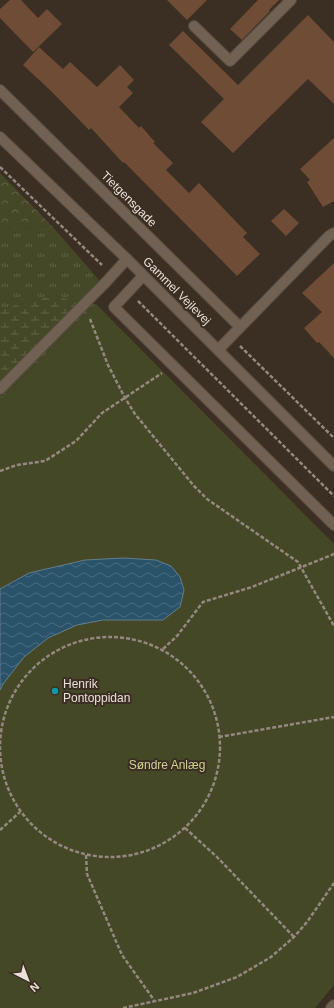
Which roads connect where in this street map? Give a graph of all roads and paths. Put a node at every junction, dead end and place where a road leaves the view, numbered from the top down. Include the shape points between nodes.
1 (291, 0) edge
2 (194, 26) dead end
3 (0, 90) edge
4 (0, 137) edge
5 (0, 167) edge
6 (334, 233) edge
7 (127, 259) junction
8 (112, 276) junction
9 (144, 276) junction
10 (128, 292) junction
11 (240, 327) junction
12 (94, 330) dead end
13 (231, 337) junction
14 (218, 350) junction
15 (158, 376) dead end
16 (0, 388) edge
17 (125, 398) junction
18 (334, 438) edge
19 (334, 466) edge
20 (0, 471) edge
21 (334, 496) edge
22 (334, 525) edge
23 (334, 554) edge
24 (300, 567) junction
25 (334, 626) edge
26 (163, 649) junction
27 (334, 717) edge
28 (219, 737) junction
29 (20, 812) junction
30 (184, 828) junction
31 (0, 830) edge
32 (86, 855) junction
33 (334, 883) edge
34 (294, 937) junction
35 (154, 1000) junction
36 (334, 1005) edge
37 (123, 1008) edge
38 (331, 1008) edge

1 - 2 street via 230,62
3 - 11 street, Tietgensgade
4 - 7 street, Gammel Vejlevej
5 - 8 path
6 - 11 street
7 - 8 street
7 - 9 street, Gammel Vejlevej
8 - 16 street
9 - 10 street
9 - 14 street, Gammel Vejlevej
10 - 21 path
10 - 22 street via 114,307
11 - 13 street
12 - 17 path
13 - 14 street
13 - 18 path
14 - 19 street, Gammel Vejlevej
15 - 17 path
17 - 20 path via 102,413 76,440 45,461 17,465
17 - 24 path via 135,414 194,486 207,498 298,562
23 - 24 path
24 - 25 path
24 - 26 path via 252,587 203,602 177,636
26 - 28 path via 194,677 207,695 215,715
26 - 29 path via 141,640 108,636 82,641 58,651 36,666 12,698 6,710 0,736 1,763 8,788
27 - 28 path
28 - 30 path via 219,762 213,787 201,809
29 - 31 path
29 - 32 path via 38,832 60,846
30 - 32 path via 163,844 138,854 112,858
30 - 34 path via 217,857
32 - 35 path via 87,874 122,955
33 - 34 path
34 - 35 path via 271,957 238,977 193,992
35 - 37 path
36 - 38 street

